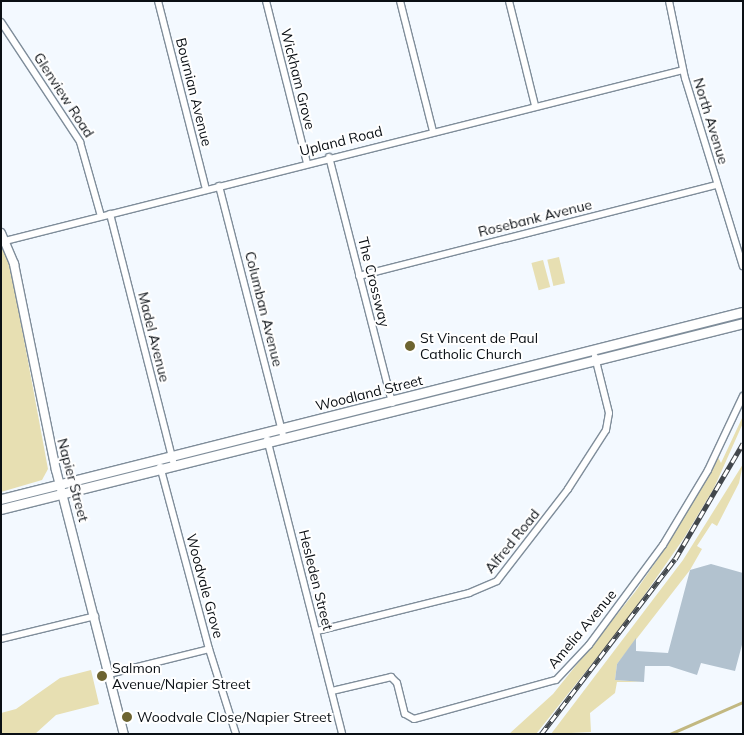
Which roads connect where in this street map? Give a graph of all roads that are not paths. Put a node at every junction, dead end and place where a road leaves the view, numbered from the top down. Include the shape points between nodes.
1 (158, 1) edge
2 (266, 1) edge
3 (400, 1) edge
4 (509, 1) edge
5 (669, 1) edge
6 (1, 22) edge
7 (683, 70) junction
8 (535, 105) junction
9 (434, 131) junction
10 (329, 157) junction
11 (307, 163) junction
12 (718, 185) junction
13 (219, 186) junction
14 (206, 189) junction
15 (110, 214) junction
16 (101, 216) junction
17 (1, 233) edge
18 (4, 241) edge
19 (743, 266) edge
20 (359, 276) junction
21 (743, 312) edge
22 (743, 323) edge
23 (595, 356) junction
24 (743, 396) edge
25 (391, 401) junction
26 (394, 412) junction
27 (281, 429) junction
28 (266, 433) junction
29 (284, 439) junction
30 (268, 443) junction
31 (159, 460) junction
32 (172, 462) junction
33 (161, 470) junction
34 (62, 489) junction
35 (1, 499) edge
36 (1, 509) edge
37 (95, 616) junction
38 (317, 632) junction
39 (1, 639) edge
40 (209, 649) junction
41 (110, 674) junction
42 (332, 691) junction
43 (124, 734) edge
44 (236, 734) edge
45 (342, 734) edge

1 - 14 street, Bournian Avenue
2 - 11 street, Wickham Grove
3 - 9 street
4 - 8 street
5 - 7 street, North Avenue
6 - 16 street, Glenview Road via 80,142
7 - 8 street, Upland Road
7 - 12 street, North Avenue
8 - 9 street, Upland Road
9 - 10 street, Upland Road
10 - 11 street, Upland Road
10 - 20 street, The Crossway
11 - 13 street, Upland Road
12 - 19 street, North Avenue
12 - 20 street, Rosebank Avenue
13 - 14 street, Upland Road
13 - 27 street, Columban Avenue
14 - 15 street, Upland Road
15 - 16 street, Upland Road
15 - 32 street, Madel Avenue
16 - 18 street, Upland Road
17 - 18 street, Napier Street
18 - 34 street, Napier Street via 14,264
20 - 25 street, The Crossway
21 - 23 main road, Woodland Street
22 - 23 main road, Woodland Street
23 - 25 main road, Woodland Street
23 - 26 main road, Woodland Street
23 - 38 street, Alfred Road via 609,413 606,430 568,489 497,581 469,593
24 - 42 street, Amelia Avenue via 708,470 663,545 589,644 556,680 414,719 405,714 397,683 391,677
25 - 26 street, The Crossway
25 - 27 main road, Woodland Street
26 - 29 main road, Woodland Street
27 - 28 main road, Woodland Street
27 - 29 street, Columban Avenue
28 - 30 street, Hesleden Street
28 - 32 main road, Woodland Street
29 - 30 main road, Woodland Street
30 - 32 main road, Woodland Street
30 - 38 street, Hesleden Street
31 - 32 main road, Woodland Street
31 - 33 street, Woodvale Grove
31 - 34 main road, Woodland Street
32 - 33 main road, Woodland Street
33 - 34 main road, Woodland Street
33 - 40 street, Woodvale Grove
34 - 35 main road, Woodland Street
34 - 36 main road, Woodland Street
34 - 37 street, Napier Street
37 - 39 street
37 - 41 street, Napier Street
38 - 42 street, Hesleden Street
40 - 41 street, Woodvale Grove
40 - 44 street
41 - 43 street, Napier Street
42 - 45 street, Hesleden Street

